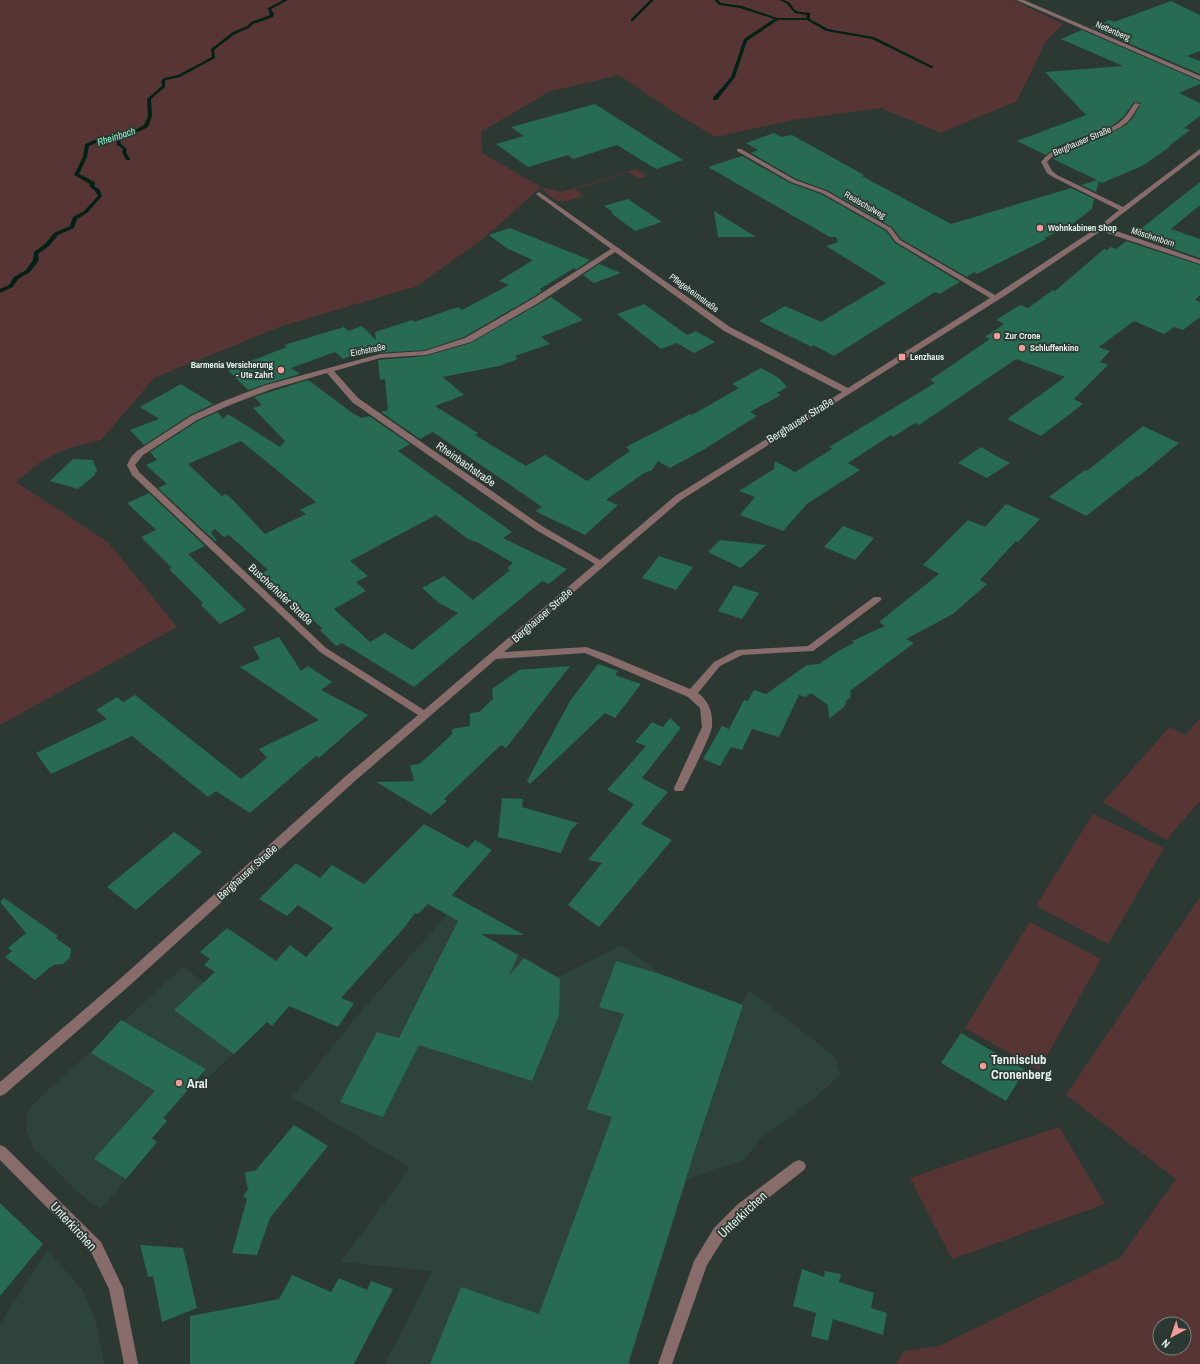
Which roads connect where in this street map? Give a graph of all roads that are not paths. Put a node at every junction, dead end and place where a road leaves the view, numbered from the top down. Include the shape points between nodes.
1 (1019, 0) edge
2 (1200, 78) edge
3 (1137, 104) dead end
4 (739, 150) dead end
5 (1200, 151) edge
6 (539, 194) dead end
7 (1124, 210) junction
8 (1100, 228) junction
9 (615, 249) junction
10 (1200, 262) edge
11 (995, 298) junction
12 (329, 370) junction
13 (847, 391) junction
14 (135, 473) joint
15 (601, 564) junction
16 (877, 599) dead end
17 (496, 656) junction
18 (692, 694) junction
19 (425, 715) junction
20 (679, 788) dead end
21 (0, 1090) edge
22 (0, 1151) edge
23 (799, 1166) dead end
24 (131, 1364) edge
25 (665, 1364) edge

1 - 2 street, Nettenberg
3 - 7 street, Berghauser Straße via 1125,121 1111,130 1055,152 1044,162 1049,172 1055,176
4 - 11 street, Realschulweg via 793,181 824,192 889,229 898,241
5 - 7 street, Berghauser Straße
6 - 9 street, Pflegeheimstraße
7 - 8 street, Berghauser Straße
8 - 10 street, Möschenborn
8 - 11 street, Berghauser Straße
9 - 12 street, Eichstraße via 531,304 468,340 426,352 380,356
9 - 13 street, Pflegeheimstraße via 727,329
11 - 13 street, Berghauser Straße
12 - 14 street, Eichstraße via 269,387 194,418 140,452 131,465
12 - 15 street, Rheinbachstraße via 355,400 539,528
13 - 15 street, Berghauser Straße via 678,498
14 - 19 street, Buscherhofer Straße via 323,650
15 - 17 street, Berghauser Straße
16 - 18 street via 810,649 740,652 717,664
17 - 18 street, Berghauser Straße via 586,650
17 - 19 street, Berghauser Straße
18 - 20 street, Berghauser Straße via 705,707 707,727
19 - 21 street, Berghauser Straße
22 - 24 street, Unterkirchen via 96,1247 116,1288
23 - 25 street, Unterkirchen via 743,1209 719,1233 701,1261

